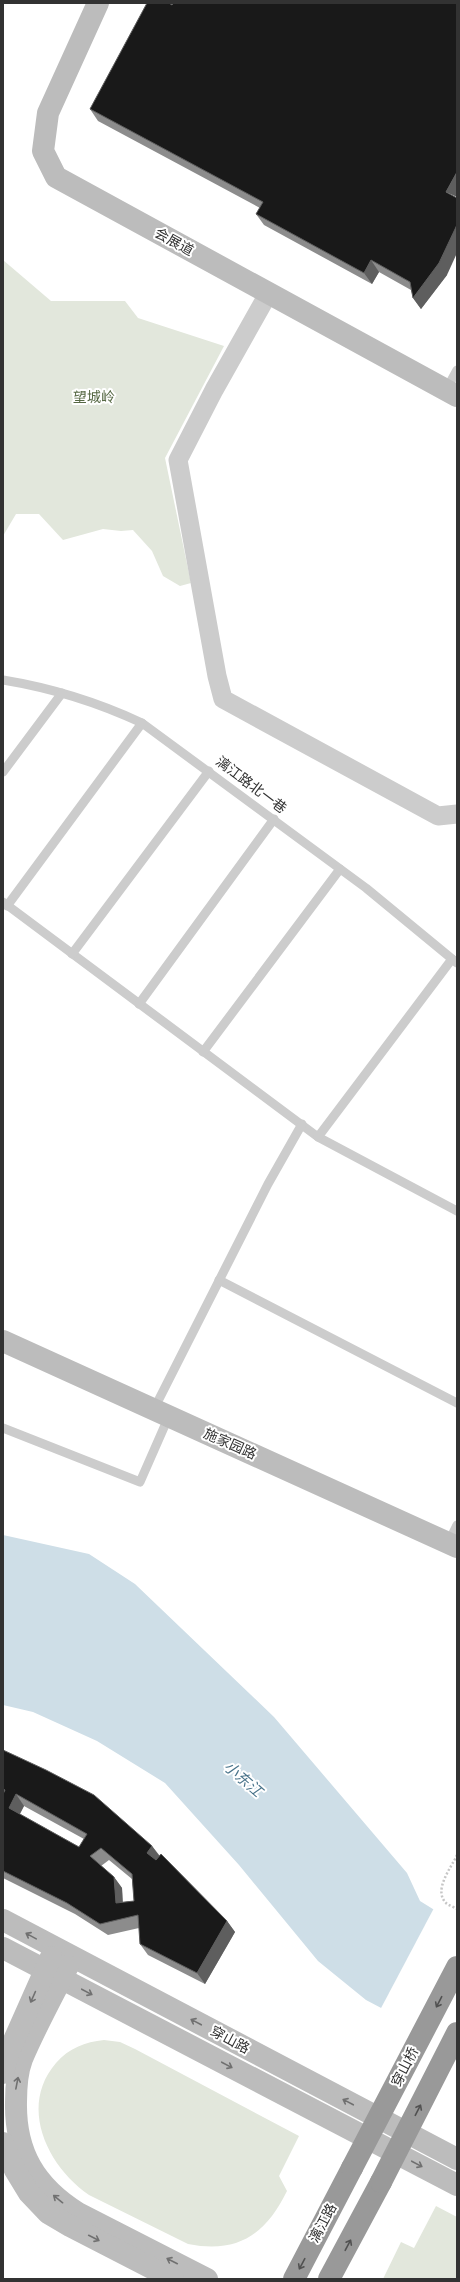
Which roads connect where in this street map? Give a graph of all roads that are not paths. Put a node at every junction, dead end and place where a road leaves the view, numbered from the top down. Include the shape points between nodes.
1 (98, 3) edge
2 (268, 294) junction
3 (457, 370) edge
4 (451, 393) edge
5 (3, 680) edge
6 (62, 693) junction
7 (142, 723) junction
8 (209, 771) junction
9 (3, 772) edge
10 (457, 814) edge
11 (274, 820) junction
12 (340, 869) junction
13 (5, 904) edge
14 (72, 954) junction
15 (454, 961) edge
16 (139, 1004) junction
17 (203, 1052) junction
18 (302, 1124) junction
19 (318, 1137) junction
20 (457, 1211) edge
21 (219, 1280) junction
22 (3, 1341) edge
23 (457, 1403) edge
24 (161, 1413) junction
25 (3, 1428) edge
26 (454, 1538) edge
27 (3, 1920) edge
28 (3, 1948) edge
29 (64, 1953) junction
30 (457, 1967) edge
31 (53, 1975) junction
32 (457, 2033) edge
33 (3, 2073) edge
34 (3, 2143) edge
35 (457, 2159) edge
36 (352, 2168) joint
37 (457, 2185) edge
38 (173, 2279) edge
39 (207, 2279) edge
40 (294, 2279) edge
41 (329, 2279) edge

1 - 2 main road, 会展道 via 48,113 43,151 56,177
2 - 4 main road, 会展道
2 - 10 street via 178,460 216,676 223,699 438,816
3 - 4 lane
5 - 6 lane, 漓江路北一巷
6 - 7 lane, 漓江路北一巷 via 113,709
6 - 9 lane
7 - 8 lane, 漓江路北一巷
7 - 13 lane
8 - 11 lane, 漓江路北一巷
8 - 14 lane
11 - 12 lane, 漓江路北一巷
11 - 16 lane
12 - 15 lane, 漓江路北一巷
12 - 17 lane
13 - 14 lane
14 - 16 lane
15 - 19 lane
16 - 17 lane
17 - 18 lane
18 - 19 lane
18 - 21 lane
19 - 20 lane
21 - 23 lane
21 - 24 lane
22 - 24 main road, 施家园路
24 - 25 lane via 140,1482
24 - 26 main road, 施家园路
29 -> 27 main road, 穿山路
28 - 31 main road, 穿山路
29 - 31 main road
35 -> 29 main road, 穿山路
30 -> 36 highway, 穿山桥, bridge
31 -> 33 main road via 7,2056
31 -> 37 main road, 穿山路
39 -> 31 main road via 78,2213 58,2200 41,2183 19,2141 15,2114 16,2088 22,2060
41 -> 32 highway, bridge
34 -> 38 main road via 29,2193 48,2213
36 -> 40 highway, 漓江路

